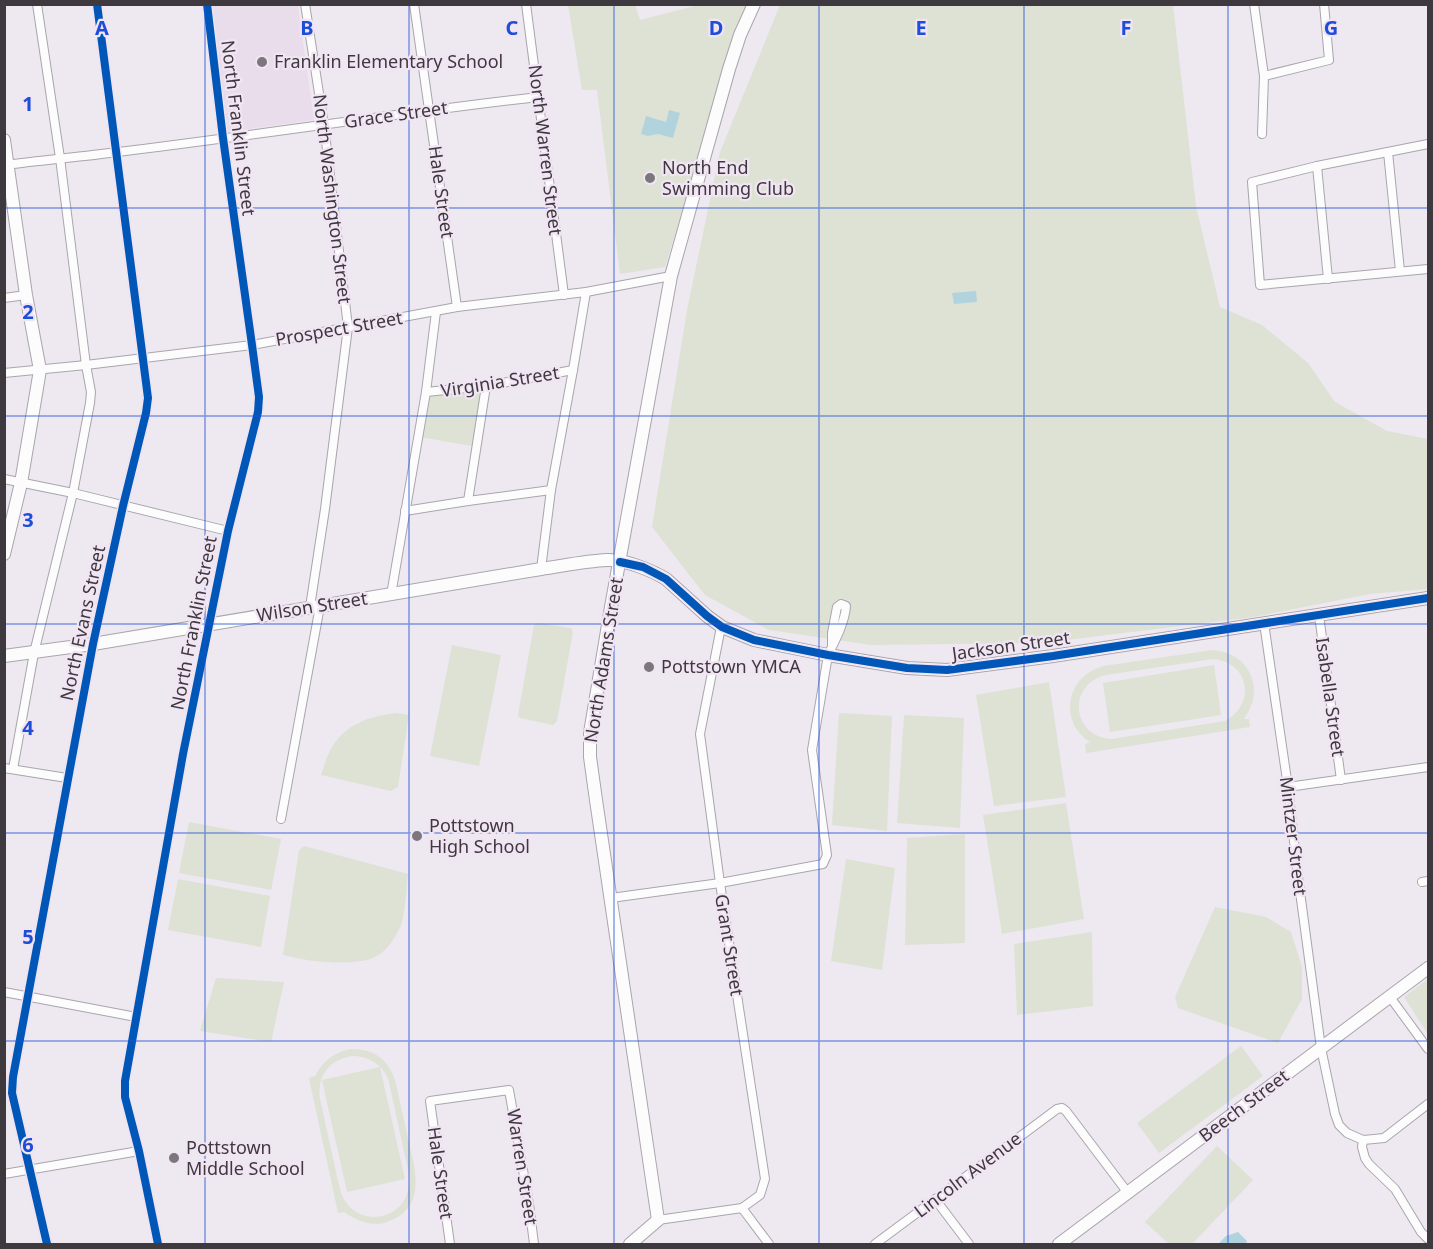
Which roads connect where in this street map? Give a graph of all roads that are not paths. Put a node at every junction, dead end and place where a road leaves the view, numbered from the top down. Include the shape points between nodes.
1 (37, 4) edge
2 (97, 4) edge
3 (207, 4) edge
4 (305, 4) edge
5 (414, 4) edge
6 (526, 4) edge
7 (754, 4) edge
8 (1254, 4) edge
9 (1324, 4) edge
10 (1264, 76) junction
11 (538, 97) junction
12 (430, 110) junction
13 (324, 125) junction
14 (1262, 134) dead end
15 (224, 138) junction
16 (4, 140) edge
17 (1428, 144) edge
18 (117, 152) junction
19 (1389, 152) junction
20 (60, 158) junction
21 (6, 165) edge
22 (1317, 166) junction
23 (1428, 269) edge
24 (1400, 271) junction
25 (671, 276) junction
26 (1328, 279) junction
27 (586, 292) junction
28 (26, 295) junction
29 (564, 295) junction
30 (4, 298) edge
31 (457, 308) junction
32 (436, 312) junction
33 (348, 327) junction
34 (252, 345) junction
35 (143, 358) junction
36 (86, 365) junction
37 (40, 370) junction
38 (573, 370) junction
39 (4, 373) edge
40 (486, 386) junction
41 (426, 392) junction
42 (4, 479) edge
43 (21, 483) junction
44 (551, 490) junction
45 (73, 494) junction
46 (468, 501) junction
47 (123, 506) junction
48 (405, 511) junction
49 (228, 531) junction
50 (4, 554) edge
51 (620, 562) junction
52 (541, 569) junction
53 (391, 594) junction
54 (1428, 598) edge
55 (315, 606) junction
56 (1319, 615) junction
57 (1264, 623) junction
58 (209, 624) junction
59 (722, 627) junction
60 (93, 644) junction
61 (830, 651) junction
62 (34, 653) junction
63 (4, 656) edge
64 (1428, 767) edge
65 (9, 769) edge
66 (67, 778) junction
67 (1341, 780) junction
68 (1288, 788) junction
69 (281, 819) dead end
70 (720, 883) junction
71 (611, 898) junction
72 (1428, 968) edge
73 (4, 992) edge
74 (28, 996) junction
75 (1390, 997) junction
76 (136, 1017) junction
77 (1321, 1048) junction
78 (1428, 1049) edge
79 (509, 1090) joint
80 (1428, 1104) edge
81 (1363, 1140) junction
82 (139, 1151) junction
83 (29, 1170) junction
84 (4, 1174) edge
85 (1128, 1193) junction
86 (935, 1199) junction
87 (742, 1208) junction
88 (658, 1220) junction
89 (1428, 1239) edge
90 (46, 1245) edge
91 (158, 1245) edge
92 (450, 1245) edge
93 (534, 1245) edge
94 (630, 1245) edge
95 (769, 1245) edge
96 (875, 1245) edge
97 (969, 1245) edge
98 (1059, 1245) edge

1 - 20 street
2 - 18 street, North Evans Street
3 - 15 street, North Franklin Street
4 - 13 street, North Washington Street
5 - 12 street, Hale Street
6 - 11 street, North Warren Street
7 - 25 street, North Adams Street via 729,69
8 - 10 street
9 - 10 street via 1329,60
10 - 14 street
11 - 12 street, Grace Street
11 - 29 street, North Warren Street
12 - 13 street, Grace Street
12 - 31 street, Hale Street
13 - 15 street, Grace Street
13 - 33 street, North Washington Street
15 - 18 street, Grace Street
15 - 34 street, North Franklin Street
16 - 21 street
17 - 19 street
18 - 20 street, Grace Street
18 - 35 street, North Evans Street
19 - 22 street
19 - 24 street
20 - 21 street, Grace Street
20 - 36 street
21 - 28 street
22 - 26 street
22 - 26 street via 1252,182 1260,285
23 - 24 street
24 - 26 street
25 - 27 street, Prospect Street
25 - 51 street, North Adams Street
27 - 29 street, Prospect Street
27 - 38 street
28 - 30 street
28 - 37 street
29 - 31 street, Prospect Street
31 - 32 street, Prospect Street
32 - 33 street, Prospect Street
32 - 41 street
33 - 34 street, Prospect Street
33 - 55 street, North Washington Street
34 - 35 street, Prospect Street
34 - 49 street, North Franklin Street via 258,412
35 - 36 street, Prospect Street
35 - 47 street, North Evans Street via 146,413
36 - 37 street, Prospect Street
36 - 45 street via 90,404
37 - 39 street, Prospect Street
37 - 43 street
38 - 40 street, Virginia Street
38 - 44 street
40 - 41 street, Virginia Street
40 - 46 street
41 - 48 street
42 - 43 street
43 - 45 street
43 - 50 street
44 - 46 street
44 - 52 street
45 - 47 street
45 - 62 street
46 - 48 street
47 - 49 street
47 - 60 street, North Evans Street
48 - 53 street
49 - 58 street, North Franklin Street
51 - 52 street, Wilson Street via 608,560
51 - 59 street, Jackson Street via 643,567 666,579
51 - 71 street, North Adams Street via 590,741
52 - 53 street, Wilson Street
53 - 55 street, Wilson Street
54 - 56 street, Jackson Street
55 - 58 street, Wilson Street
55 - 69 street, North Washington Street
56 - 57 street, Jackson Street
56 - 67 street, Isabella Street
57 - 61 street, Jackson Street via 947,670 907,668
57 - 68 street, Mintzer Street
58 - 60 street, Wilson Street
58 - 76 street, North Franklin Street
59 - 61 street, Jackson Street via 754,640
59 - 70 street, Grant Street via 700,734
60 - 62 street, Wilson Street
60 - 66 street, North Evans Street
61 - 70 street via 812,750 827,855 823,864
62 - 63 street, Wilson Street
62 - 65 street
64 - 67 street
65 - 66 street
66 - 74 street, North Evans Street
67 - 68 street
68 - 77 street, Mintzer Street
70 - 71 street
70 - 87 street, Grant Street via 765,1179 760,1195
71 - 88 street, North Adams Street
72 - 75 street, Beech Street
73 - 74 street
74 - 76 street
74 - 83 street, North Evans Street via 12,1093
75 - 77 street, Beech Street
75 - 78 street
76 - 82 street, North Franklin Street via 125,1096
77 - 81 street, Mintzer Street via 1339,1125
77 - 85 street, Beech Street
79 - 92 street, Hale Street via 430,1101
79 - 93 street, Warren Street
80 - 81 street via 1384,1138
81 - 89 street via 1365,1158 1395,1189
82 - 83 street
82 - 91 street, North Franklin Street
83 - 84 street
83 - 90 street, North Evans Street
85 - 86 street, Lincoln Avenue via 1062,1108
85 - 98 street, Beech Street
86 - 96 street, Lincoln Avenue
86 - 97 street
87 - 88 street
87 - 95 street
88 - 94 street

